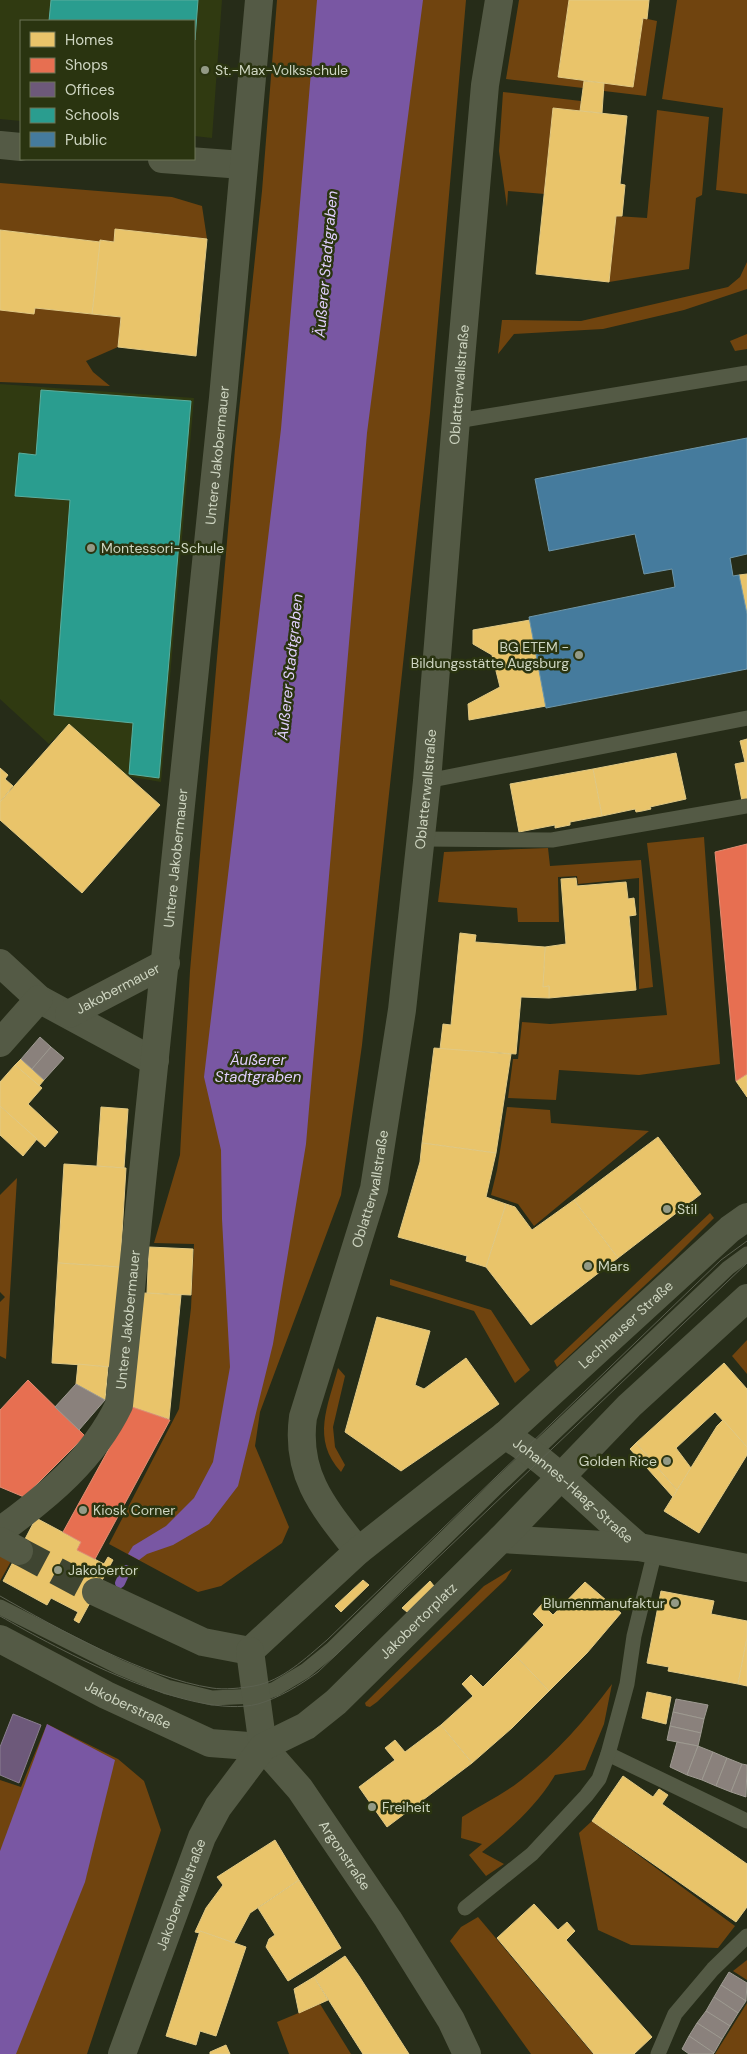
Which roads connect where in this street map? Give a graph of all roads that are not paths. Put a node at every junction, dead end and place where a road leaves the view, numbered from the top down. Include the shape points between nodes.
1 (259, 0) edge
2 (499, 0) edge
3 (0, 145) edge
4 (20, 147) edge
5 (176, 160) edge
6 (243, 165) junction
7 (747, 373) edge
8 (457, 421) junction
9 (747, 718) edge
10 (427, 781) junction
11 (747, 806) edge
12 (422, 839) junction
13 (0, 963) edge
14 (166, 963) junction
15 (39, 999) junction
16 (68, 1014) junction
17 (0, 1043) edge
18 (155, 1060) junction
19 (747, 1217) edge
20 (747, 1254) edge
21 (747, 1298) edge
22 (505, 1435) junction
23 (534, 1454) junction
24 (561, 1475) junction
25 (0, 1531) edge
26 (501, 1539) junction
27 (647, 1549) junction
28 (358, 1551) junction
29 (747, 1568) edge
30 (96, 1592) tunnel mouth
31 (0, 1607) edge
32 (2, 1646) edge
33 (250, 1651) junction
34 (256, 1696) junction
35 (263, 1747) junction
36 (608, 1754) junction
37 (747, 1821) edge
38 (465, 1908) dead end
39 (747, 1936) edge
40 (122, 2054) edge
41 (467, 2054) edge
42 (658, 2054) edge

1 - 6 street, Untere Jakobermauer
2 - 8 street, Oblatterwallstraße via 486,85
3 - 4 street
5 - 6 street
6 - 14 street, Untere Jakobermauer
7 - 8 lane
8 - 10 street, Oblatterwallstraße
9 - 10 lane
10 - 12 street, Oblatterwallstraße
11 - 12 lane via 552,840
12 - 28 street, Oblatterwallstraße via 400,1019 374,1189 303,1417 300,1439 307,1476 322,1506
13 - 15 street
14 - 16 street, Jakobermauer
14 - 18 street, Untere Jakobermauer
15 - 16 street
15 - 17 street
16 - 18 street
18 - 25 street, Untere Jakobermauer via 119,1405 107,1429 82,1462 32,1508
19 - 22 street, Lechhauser Straße
20 - 23 lane via 728,1268
21 - 24 street via 629,1406
22 - 23 street, Johannes-Haag-Straße
22 - 28 street
23 - 24 street, Johannes-Haag-Straße
23 - 34 lane via 332,1648 305,1671
24 - 26 street, Jakobertorplatz
24 - 27 street, Johannes-Haag-Straße via 589,1503
26 - 27 street, Johannes-Haag-Straße
26 - 35 street, Jakobertorplatz via 336,1702 306,1726
27 - 29 street, Johannes-Haag-Straße
27 - 36 lane via 627,1684
28 - 33 street
30 - 33 street via 202,1642
31 - 34 lane via 71,1645 167,1687 212,1698
32 - 35 street, Jakoberstraße via 210,1743
33 - 34 street
34 - 35 street
35 - 40 street, Jakoberwallstraße via 218,1807 202,1837
35 - 41 street, Argonstraße via 300,1788 388,1919 451,2020
36 - 37 lane
36 - 38 lane via 599,1779 586,1796 532,1854
39 - 42 lane via 713,1969 675,2014

